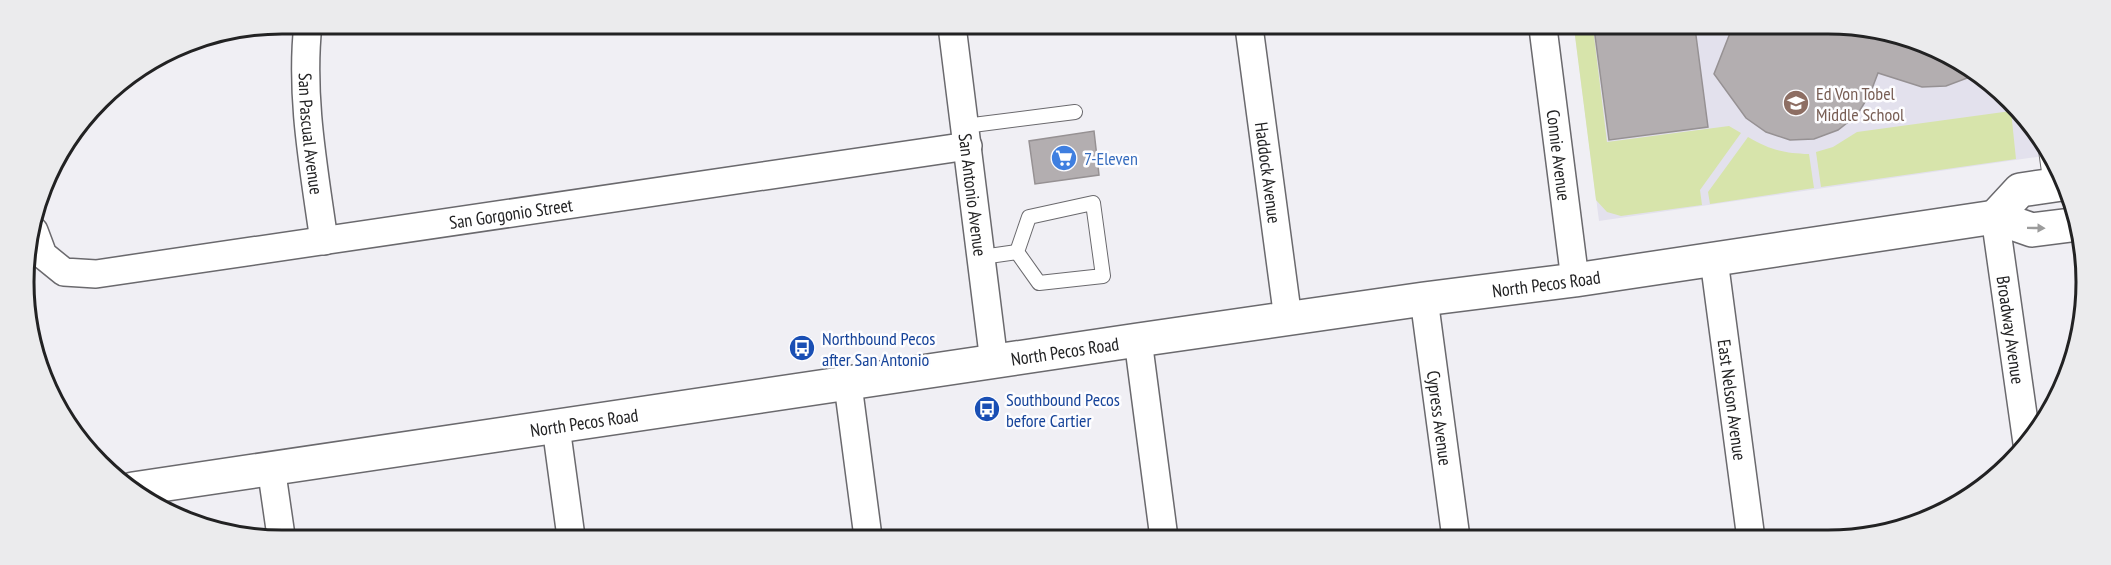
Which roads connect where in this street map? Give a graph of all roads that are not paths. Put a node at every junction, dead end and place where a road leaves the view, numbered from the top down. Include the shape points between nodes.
1 (307, 34) edge
2 (953, 34) edge
3 (1250, 34) edge
4 (1544, 34) edge
5 (1075, 112) dead end
6 (966, 136) junction
7 (2057, 185) edge
8 (1995, 217) junction
9 (2070, 225) edge
10 (324, 241) junction
11 (38, 242) edge
12 (1017, 252) junction
13 (982, 257) junction
14 (1714, 260) junction
15 (1575, 280) junction
16 (1424, 299) junction
17 (1288, 319) junction
18 (1138, 340) junction
19 (994, 362) junction
20 (848, 385) junction
21 (556, 427) junction
22 (2025, 432) edge
23 (271, 467) junction
24 (143, 488) edge
25 (280, 530) edge
26 (570, 530) edge
27 (867, 530) edge
28 (1163, 530) edge
29 (1455, 530) edge
30 (1750, 530) edge

1 - 10 street, San Pascual Avenue via 308,121
2 - 6 street, San Antonio Avenue
3 - 17 street, Haddock Avenue
4 - 15 street, Connie Avenue
5 - 6 lane
6 - 10 street, San Gorgonio Street
6 - 13 street, San Antonio Avenue
7 - 8 main road via 2020,190
8 -> 9 main road, North Pecos Road via 2032,230
8 - 14 main road, North Pecos Road
8 - 22 street, Broadway Avenue
10 - 11 street, San Gorgonio Street via 96,274 64,272 43,255
12 - 12 lane via 1040,283 1103,276 1093,203 1029,217
12 - 13 lane
13 - 19 street, San Antonio Avenue
14 - 15 main road, North Pecos Road
14 - 30 street, East Nelson Avenue
15 - 16 main road, North Pecos Road
16 - 17 main road, North Pecos Road
16 - 29 street, Cypress Avenue
17 - 18 main road, North Pecos Road
18 - 19 main road, North Pecos Road
18 - 28 street
19 - 20 main road, North Pecos Road
20 - 21 main road, North Pecos Road
20 - 27 street
21 - 23 main road, North Pecos Road
21 - 26 street
23 - 24 main road, North Pecos Road
23 - 25 street

